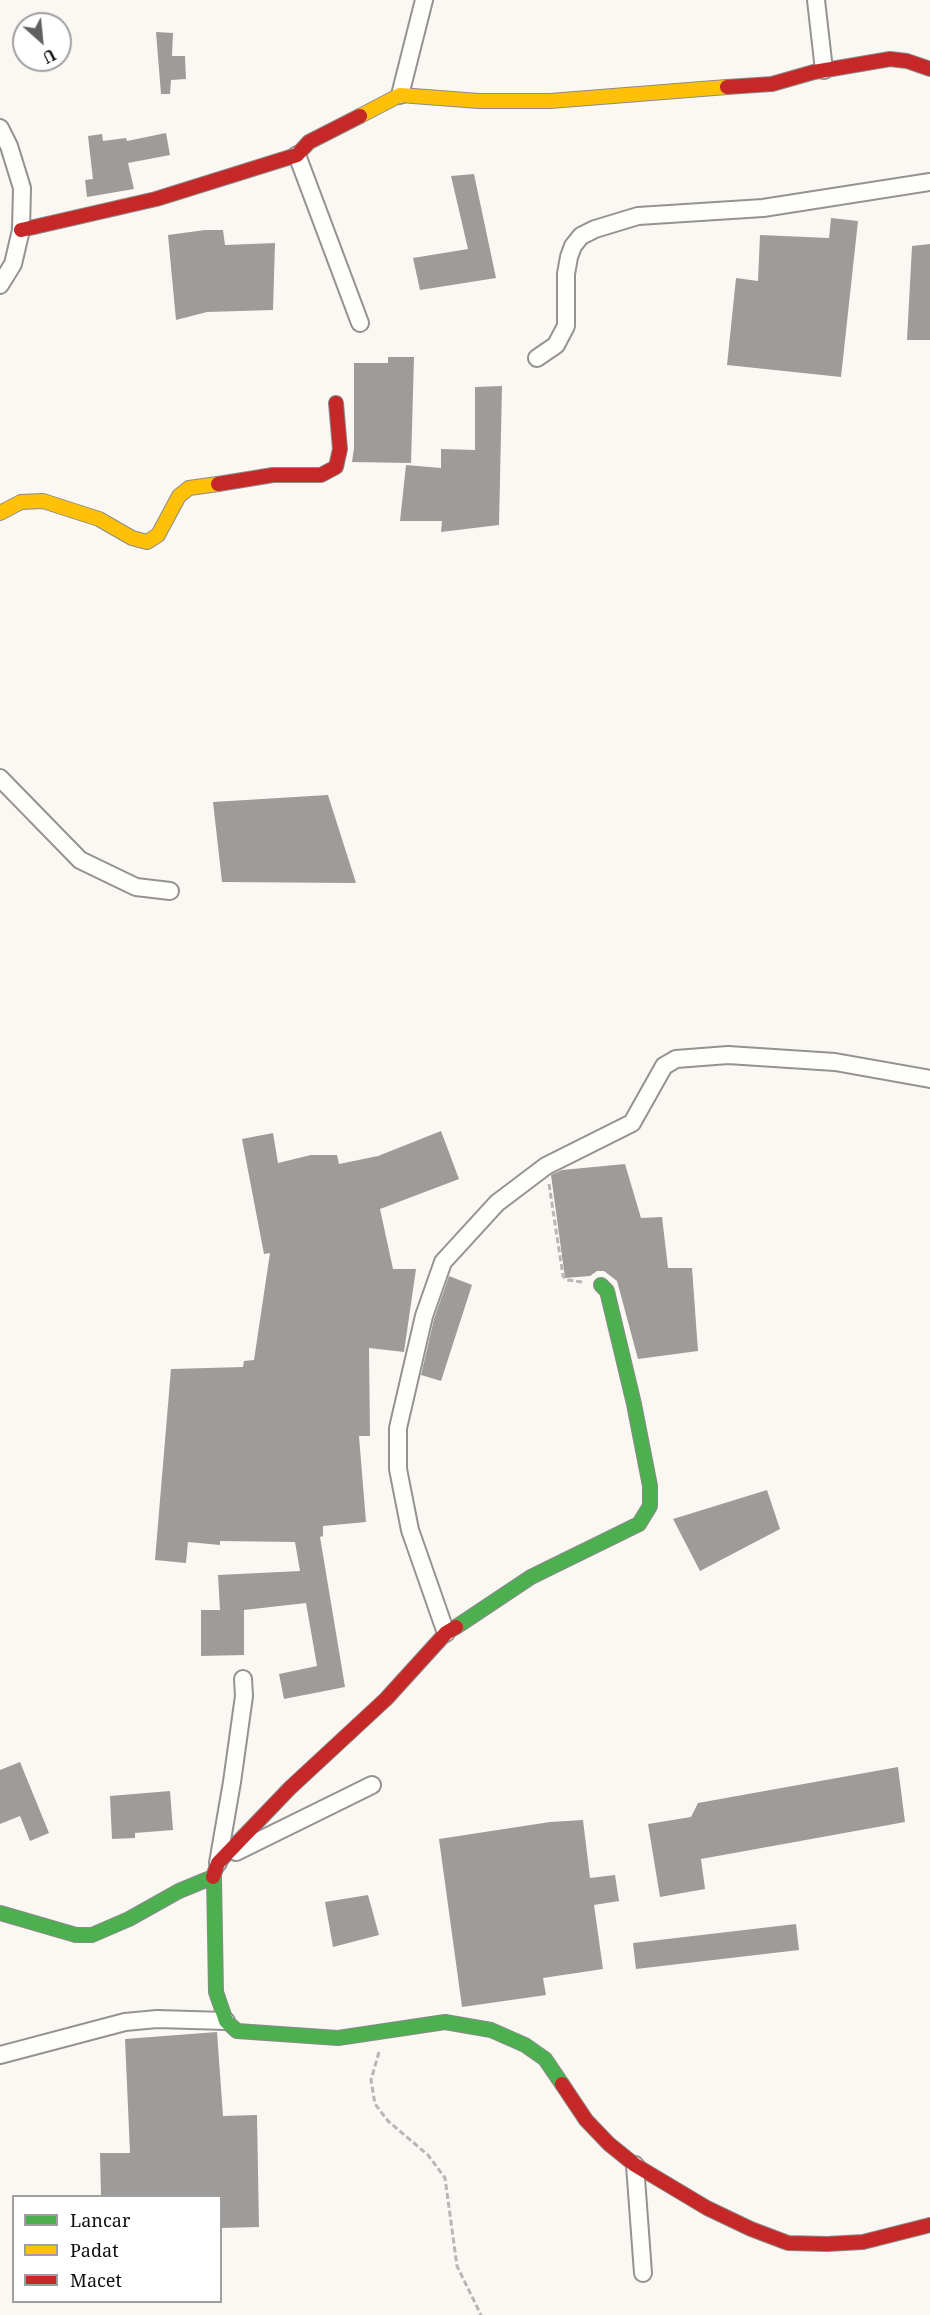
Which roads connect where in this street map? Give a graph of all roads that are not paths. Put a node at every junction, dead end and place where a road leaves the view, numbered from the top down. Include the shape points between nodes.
1 (424, 0) edge
2 (816, 0) edge
3 (930, 69) edge
4 (824, 70) junction
5 (400, 95) junction
6 (0, 128) edge
7 (297, 155) junction
8 (930, 182) edge
9 (21, 230) junction
10 (0, 285) edge
11 (360, 323) dead end
12 (537, 358) dead end
13 (336, 404) dead end
14 (0, 513) edge
15 (0, 778) edge
16 (170, 891) dead end
17 (930, 1079) edge
18 (601, 1285) road end
19 (446, 1634) junction
20 (243, 1679) dead end
21 (372, 1785) dead end
22 (218, 1866) junction
23 (0, 1913) edge
24 (226, 2020) junction
25 (0, 2055) edge
26 (635, 2165) junction
27 (930, 2225) edge
28 (643, 2273) dead end

1 - 5 street
2 - 4 street
3 - 4 street via 890,59
4 - 5 street via 772,84 550,101
5 - 7 street via 309,142
6 - 9 street via 22,188
7 - 9 street via 156,199
7 - 11 street
8 - 12 street via 763,208 638,216 595,229 577,241 569,257 566,326 556,345
9 - 10 street via 14,264
13 - 14 street via 340,449 336,467 321,475 273,475 189,488 178,496 158,535 147,542 99,519 43,501 21,502
15 - 16 street via 80,860 136,887
17 - 19 street via 835,1062 728,1054 676,1059 664,1066 632,1123 546,1166 498,1203 443,1262 424,1316 404,1396 398,1428 398,1469 410,1530
18 - 19 street via 607,1291 634,1404 650,1486 650,1506 639,1524 531,1577
19 - 22 street via 386,1699 290,1788
20 - 22 street via 244,1696
21 - 22 street
22 - 23 street via 129,1919 92,1935 76,1935
22 - 24 street via 216,1992
24 - 25 street via 125,2022
24 - 26 street via 237,2031 251,2034 338,2038 444,2022 491,2031 525,2045 545,2059 586,2120
26 - 27 street via 707,2208 788,2243 863,2242
26 - 28 street

